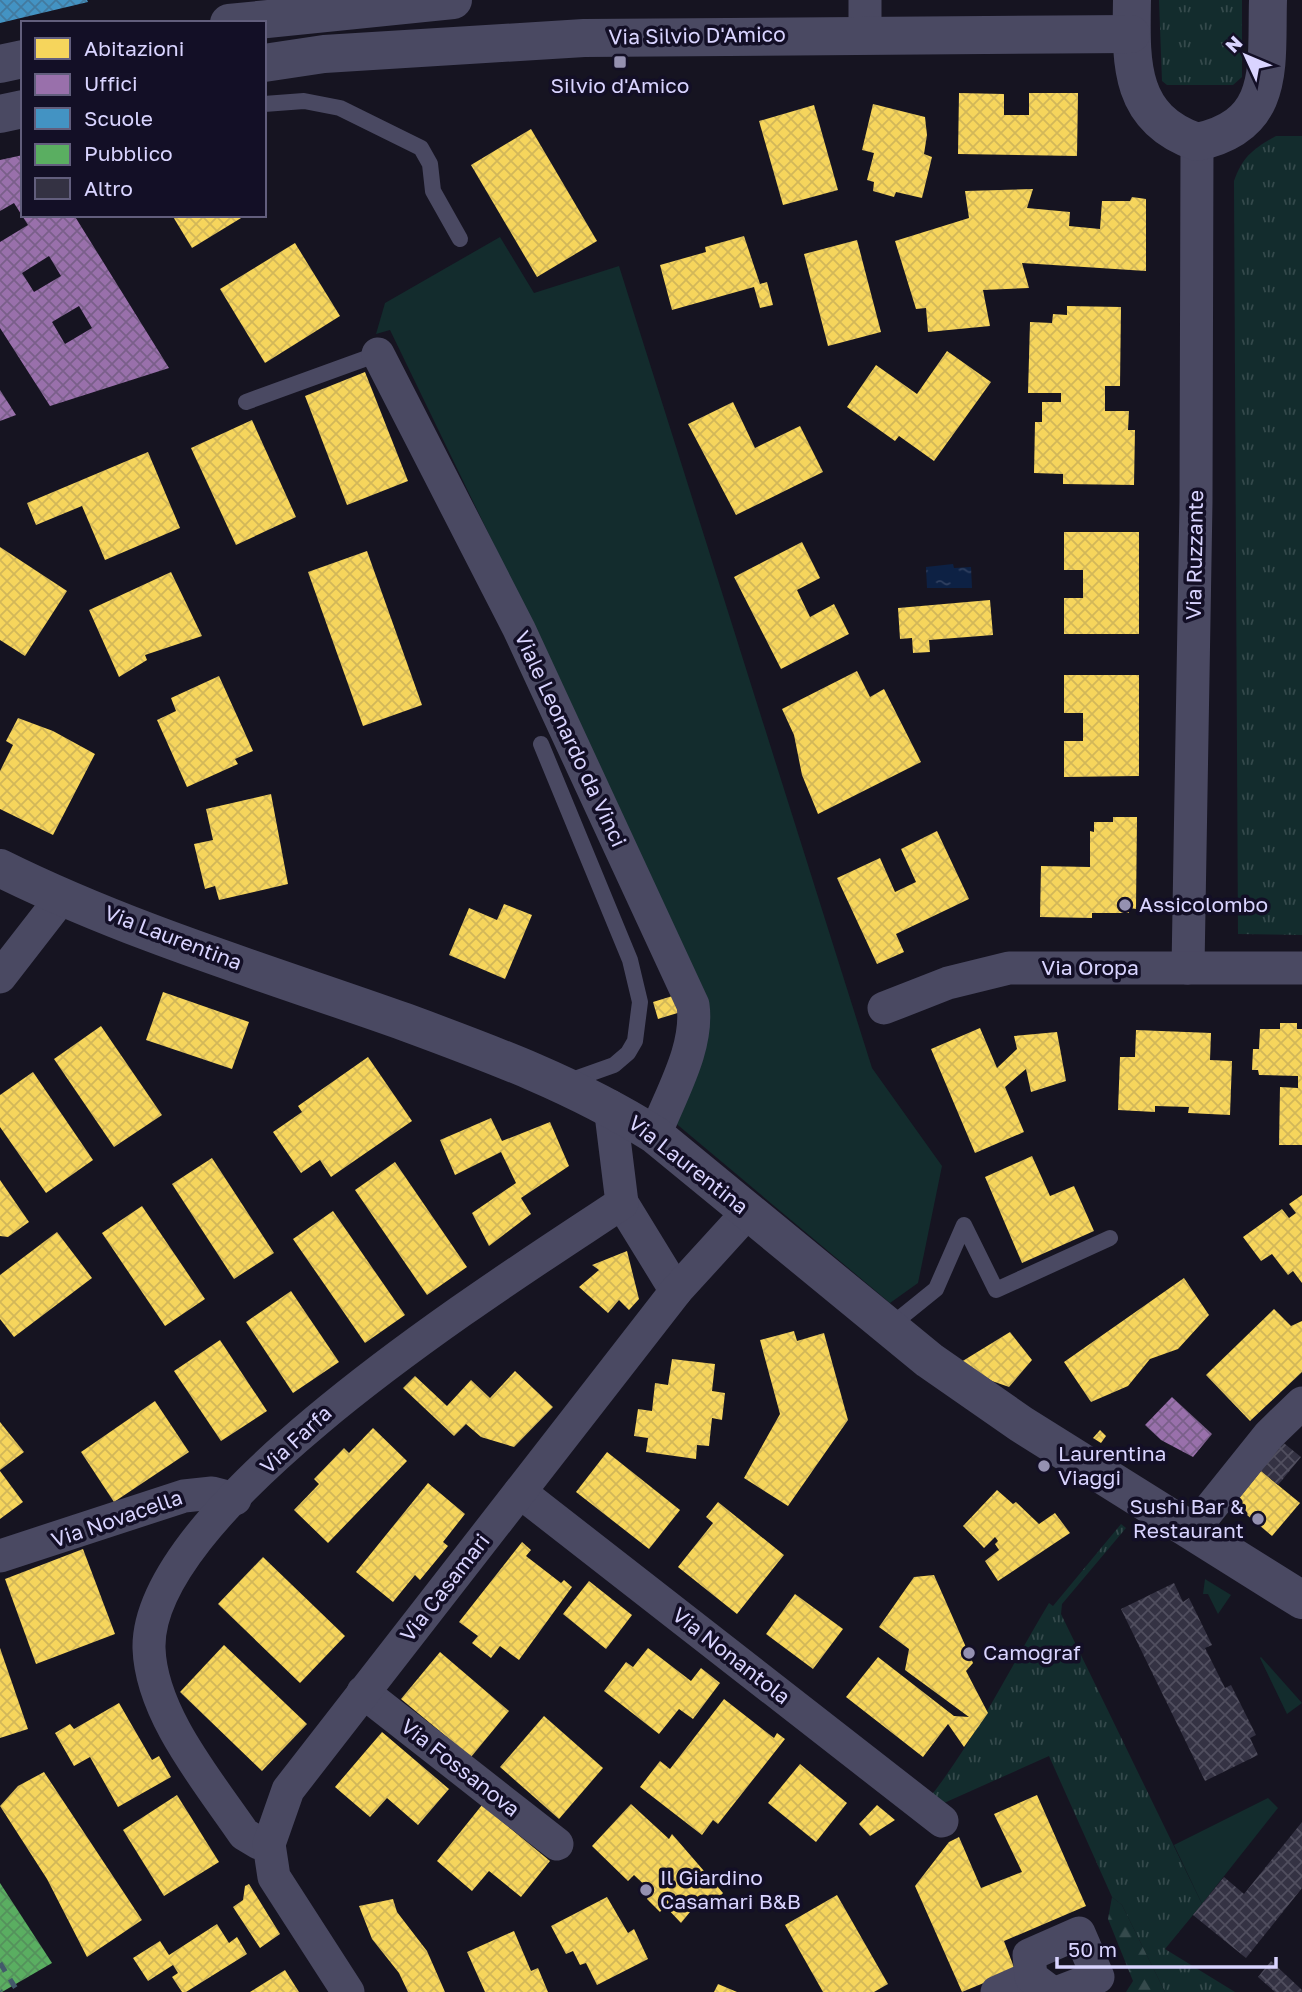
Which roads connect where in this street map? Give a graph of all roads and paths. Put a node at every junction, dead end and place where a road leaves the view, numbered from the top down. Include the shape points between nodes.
1 (453, 0) edge
2 (1268, 0) edge
3 (1132, 17) edge
4 (865, 18) edge
5 (248, 21) edge
6 (21, 59) edge
7 (266, 63) edge
8 (0, 64) edge
9 (266, 104) edge
10 (21, 109) edge
11 (0, 114) edge
12 (1197, 142) junction
13 (460, 239) dead end
14 (378, 354) joint
15 (246, 402) dead end
16 (541, 744) dead end
17 (0, 867) edge
18 (62, 897) junction
19 (1188, 968) junction
20 (1302, 968) edge
21 (0, 977) edge
22 (884, 1008) dead end
23 (563, 1083) junction
24 (610, 1107) junction
25 (655, 1135) junction
26 (622, 1203) junction
27 (748, 1212) junction
28 (1110, 1238) dead end
29 (676, 1291) junction
30 (887, 1328) junction
31 (1302, 1403) edge
32 (520, 1492) junction
33 (235, 1499) junction
34 (1192, 1531) junction
35 (0, 1556) edge
36 (1302, 1600) edge
37 (363, 1692) junction
38 (942, 1821) dead end
39 (269, 1844) junction
40 (557, 1844) dead end
41 (1047, 1987) edge
42 (348, 1992) edge
43 (997, 1992) edge

1 - 5 street
2 - 12 street via 1265,85 1256,105 1238,127
3 - 4 street, Via Silvio D'Amico
3 - 12 street via 1136,80 1144,103 1171,131
4 - 7 street, Via Silvio D'Amico via 324,54
6 - 8 street
9 - 13 lane via 327,104 421,148 430,164 433,191
10 - 11 street
12 - 19 street, Via Ruzzante
14 - 15 lane
14 - 25 street, Viale Leonardo da Vinci via 519,629 694,1005 694,1031
16 - 23 lane via 630,960 639,1002 635,1041 628,1053 614,1065
17 - 18 street, Via Laurentina
18 - 21 street
18 - 23 street, Via Laurentina
19 - 20 street, Via Oropa
19 - 22 street, Via Oropa via 1009,968 948,983
23 - 24 street, Via Laurentina
24 - 25 street, Via Laurentina
24 - 26 street
25 - 27 street, Via Laurentina
26 - 29 street
26 - 33 street, Via Farfa via 358,1386 312,1423
27 - 29 street, Via Casamari
27 - 30 street, Via Laurentina
28 - 30 lane via 996,1290 964,1225 936,1289
29 - 32 street, Via Casamari
30 - 34 street, Via Laurentina via 1021,1424
31 - 34 street via 1269,1435
32 - 37 street, Via Casamari
32 - 38 street, Via Nonantola
33 - 35 street, Via Novacella via 212,1493 184,1496
33 - 39 street, Via Farfa via 182,1559 166,1586 150,1634 151,1661 160,1702 205,1777 244,1834
34 - 36 street, Via Laurentina
37 - 39 street, Via Casamari via 288,1790
37 - 40 street, Via Fossanova
39 - 42 street, Via Casamari via 274,1877
41 - 43 street

